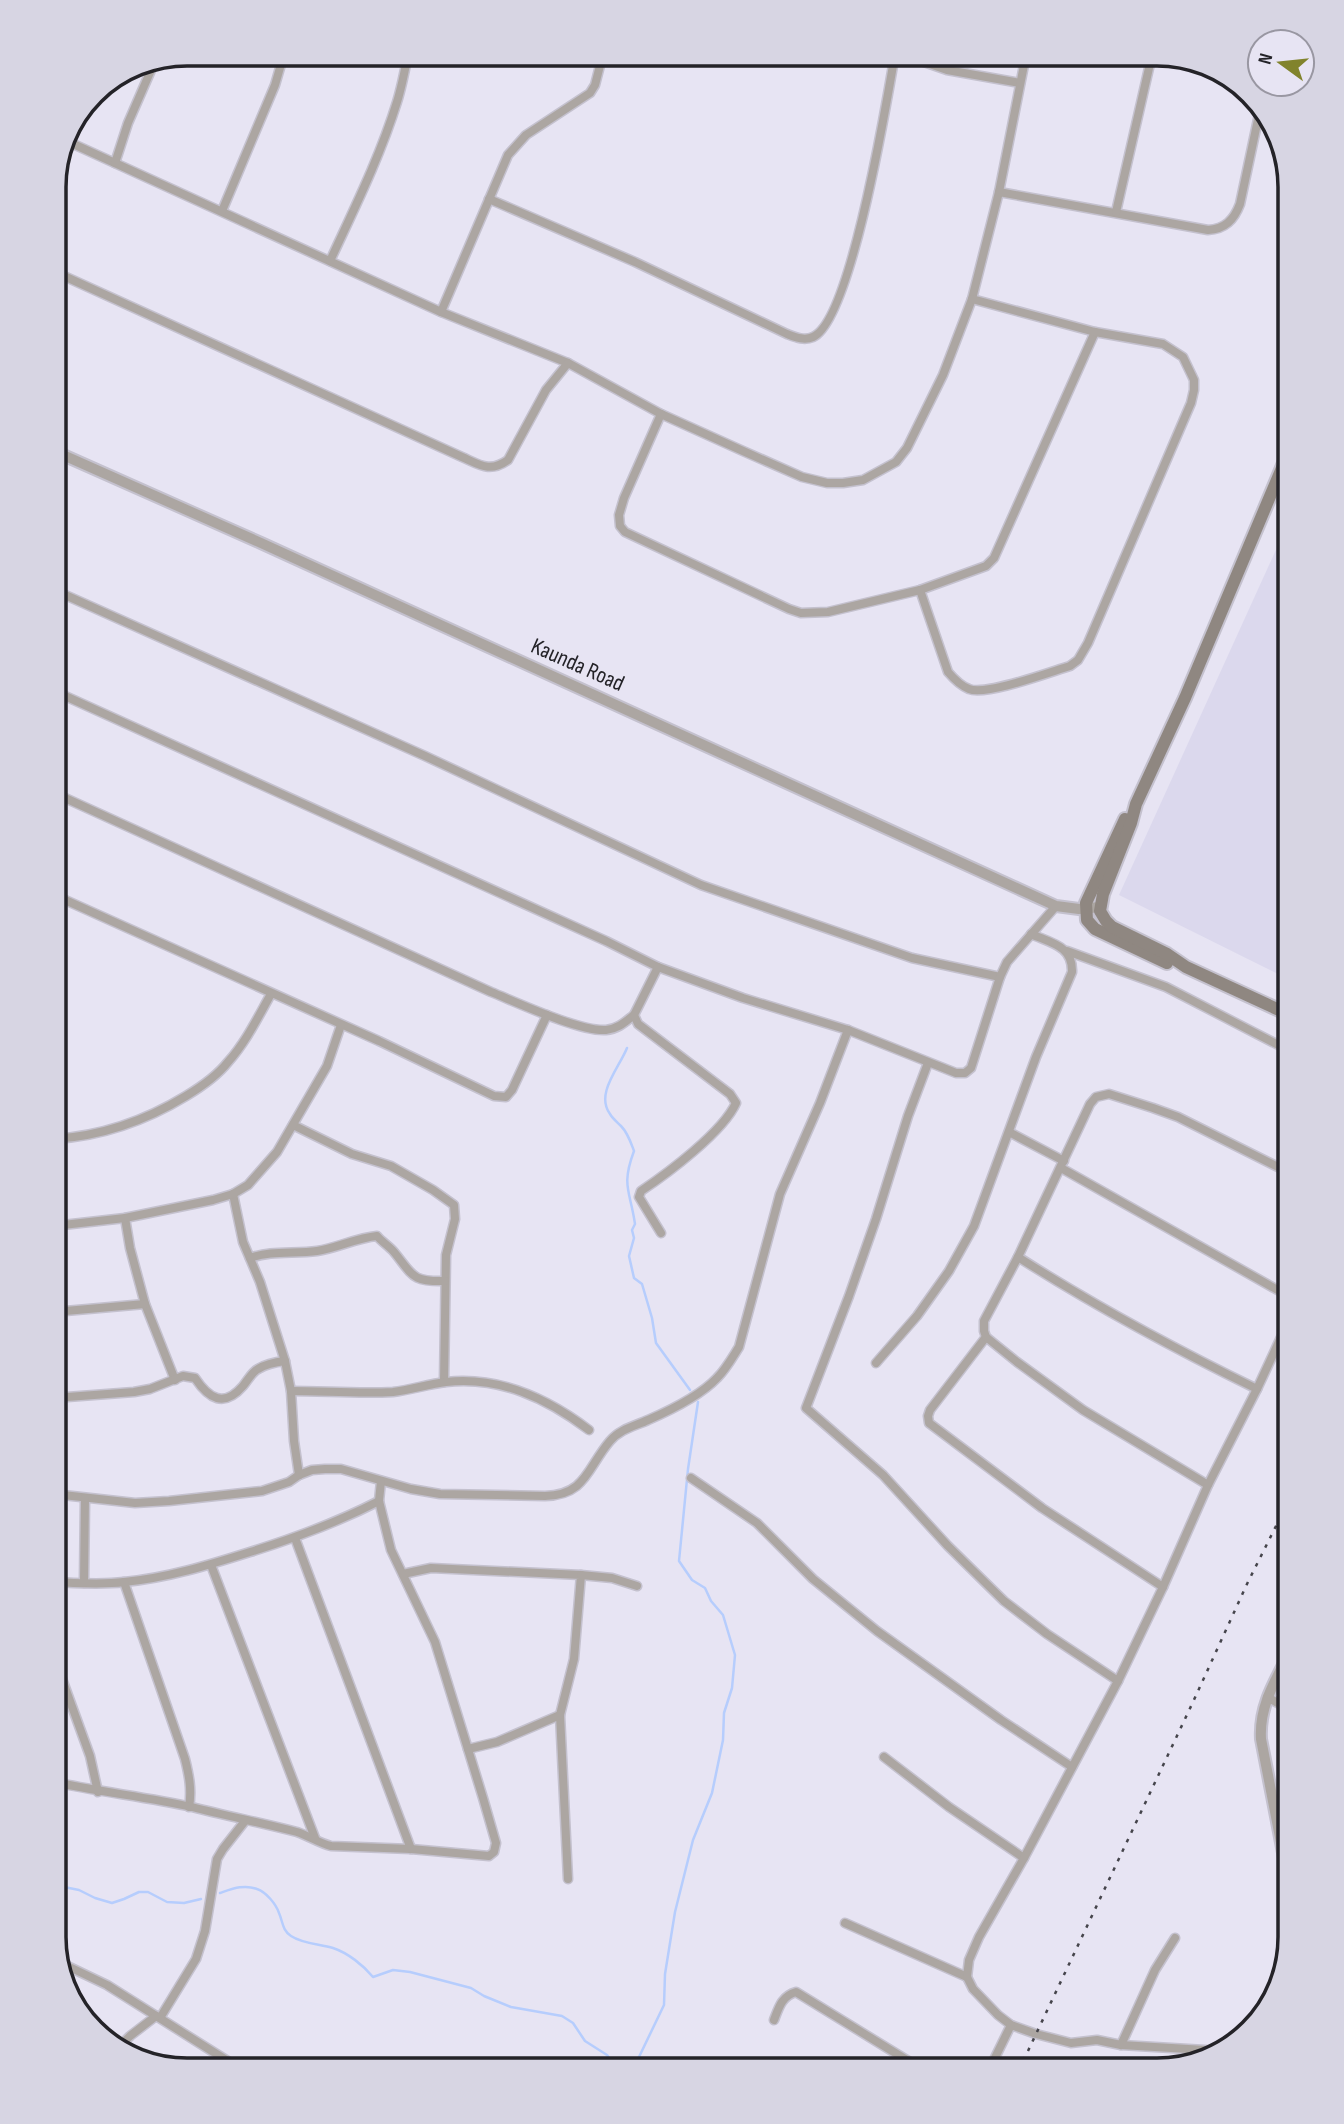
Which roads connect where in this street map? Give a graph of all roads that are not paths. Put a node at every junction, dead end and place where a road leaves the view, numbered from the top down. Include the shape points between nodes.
1 (280, 66) edge
2 (405, 66) edge
3 (600, 66) edge
4 (893, 67) edge
5 (938, 67) edge
6 (1023, 67) edge
7 (1149, 67) edge
8 (150, 73) edge
9 (1020, 83) junction
10 (1258, 121) edge
11 (75, 145) edge
12 (115, 163) junction
13 (999, 192) junction
14 (489, 199) junction
15 (222, 211) junction
16 (1116, 212) junction
17 (330, 261) junction
18 (67, 278) edge
19 (972, 299) junction
20 (441, 312) junction
21 (1095, 332) junction
22 (568, 363) junction
23 (661, 414) junction
24 (67, 457) edge
25 (1278, 477) edge
26 (920, 590) junction
27 (67, 596) edge
28 (67, 697) edge
29 (67, 799) edge
30 (1097, 893) junction
31 (67, 903) edge
32 (1056, 906) junction
33 (1100, 908) junction
34 (1085, 909) junction
35 (1031, 934) junction
36 (1067, 951) junction
37 (658, 967) junction
38 (1186, 967) junction
39 (1000, 977) junction
40 (271, 994) junction
41 (1278, 1009) edge
42 (634, 1014) junction
43 (547, 1015) junction
44 (341, 1025) junction
45 (848, 1030) junction
46 (1278, 1045) edge
47 (929, 1063) junction
48 (293, 1125) junction
49 (1009, 1132) junction
50 (66, 1138) edge
51 (1063, 1165) junction
52 (1278, 1167) edge
53 (233, 1194) junction
54 (125, 1218) junction
55 (66, 1225) edge
56 (661, 1233) dead end
57 (1018, 1257) junction
58 (250, 1258) junction
59 (444, 1281) junction
60 (1278, 1290) edge
61 (145, 1304) junction
62 (66, 1311) edge
63 (986, 1337) junction
64 (1278, 1344) edge
65 (285, 1361) junction
66 (876, 1363) dead end
67 (175, 1380) junction
68 (444, 1382) junction
69 (1257, 1389) junction
70 (291, 1391) junction
71 (66, 1397) edge
72 (589, 1430) dead end
73 (299, 1475) junction
74 (691, 1478) dead end
75 (381, 1481) junction
76 (1208, 1485) junction
77 (66, 1496) edge
78 (85, 1498) junction
79 (379, 1501) junction
80 (295, 1538) junction
81 (211, 1565) junction
82 (403, 1574) junction
83 (581, 1576) junction
84 (66, 1582) edge
85 (124, 1582) junction
86 (83, 1583) junction
87 (637, 1586) dead end
88 (1163, 1587) junction
89 (1278, 1675) edge
90 (1118, 1681) junction
91 (66, 1690) edge
92 (1267, 1697) junction
93 (1278, 1703) edge
94 (560, 1715) junction
95 (468, 1749) junction
96 (884, 1757) dead end
97 (1072, 1768) junction
98 (66, 1784) edge
99 (98, 1791) junction
100 (189, 1807) junction
101 (245, 1821) junction
102 (1278, 1827) edge
103 (315, 1838) junction
104 (411, 1849) junction
105 (1024, 1858) junction
106 (568, 1879) dead end
107 (845, 1923) dead end
108 (1175, 1938) dead end
109 (71, 1968) edge
110 (967, 1977) junction
111 (158, 2017) junction
112 (774, 2020) dead end
113 (1012, 2025) junction
114 (126, 2040) edge
115 (1121, 2045) junction
116 (1198, 2050) edge
117 (221, 2057) edge
118 (903, 2058) edge
119 (995, 2058) edge

1 - 15 street
2 - 17 street via 388,128
3 - 14 street via 590,93 526,135 508,155
4 - 14 street via 852,256 831,313 814,337 787,334
5 - 9 street
6 - 9 street
7 - 16 street
8 - 12 street
9 - 13 street
10 - 16 street via 1240,204 1236,215 1221,228 1208,230
11 - 12 street
12 - 15 street
13 - 16 street
13 - 19 street
14 - 20 street
15 - 17 street
17 - 20 street
18 - 22 street via 490,468 508,460 546,390
19 - 21 street
19 - 23 street via 943,375 907,447 896,462 863,480 827,483 802,477
20 - 22 street
21 - 26 street via 994,558 986,566
21 - 26 street via 1163,344 1183,357 1194,390 1083,653 1070,666 985,691 968,689 948,672
22 - 23 street
23 - 26 street via 619,514 625,532 801,613 828,612
24 - 32 street, Kaunda Road
25 - 30 main road
27 - 39 street via 701,885 912,958
28 - 37 street
29 - 43 street
30 - 33 main road
30 - 34 main road
31 - 40 street
32 - 34 street, Kaunda Road
32 - 35 street
33 - 34 street, Kaunda Road
33 - 38 main road via 1112,927
34 - 38 main road via 1095,929
35 - 36 street
35 - 39 street
36 - 46 street via 1166,987
36 - 49 street via 1073,961 1072,972
37 - 42 street
37 - 45 street
38 - 41 main road
39 - 47 street via 968,1072 956,1073
40 - 44 street
40 - 50 street via 226,1065 196,1090 138,1122
42 - 43 street via 607,1030
42 - 56 street via 638,1024 736,1103 682,1161 641,1191 639,1197
43 - 44 street via 506,1097 494,1096
44 - 48 street via 327,1066
45 - 47 street
45 - 75 street via 780,1194 738,1347 714,1381 672,1408 621,1431 569,1493 440,1494
47 - 90 street via 806,1408 883,1475 1004,1601
48 - 53 street via 262,1171
48 - 59 street via 391,1167 454,1205
49 - 51 street
49 - 66 street via 962,1249 917,1316
51 - 52 street via 1090,1104 1109,1094 1178,1117
51 - 57 street
51 - 60 street
53 - 54 street
53 - 58 street
54 - 55 street
54 - 61 street
57 - 63 street via 984,1321
57 - 69 street via 1153,1337
58 - 59 street via 330,1249 377,1236 411,1274 428,1282
58 - 65 street
59 - 68 street
61 - 62 street
61 - 67 street
63 - 76 street via 1083,1410
63 - 88 street via 930,1410 929,1423 1042,1508
64 - 69 street
65 - 67 street via 257,1369 231,1397 220,1399 208,1395 195,1378
65 - 70 street
67 - 71 street via 134,1392
68 - 70 street via 380,1393
68 - 72 street via 488,1382 524,1391
69 - 76 street
70 - 73 street
73 - 75 street via 341,1469
73 - 78 street via 262,1491 169,1501
74 - 97 street via 757,1523 813,1579 877,1631
75 - 79 street
76 - 88 street
77 - 78 street
78 - 86 street
79 - 80 street
79 - 82 street via 391,1550
80 - 81 street
80 - 104 street
81 - 85 street
81 - 103 street
82 - 83 street via 431,1568
82 - 95 street via 435,1642
83 - 87 street
83 - 94 street via 574,1659
84 - 86 street
85 - 86 street
85 - 100 street via 185,1759
88 - 90 street
89 - 92 street
90 - 97 street
91 - 99 street
92 - 93 street
92 - 102 street via 1261,1739
94 - 95 street
94 - 106 street
95 - 104 street via 496,1843 494,1852 484,1857
96 - 105 street
97 - 105 street
98 - 99 street
99 - 100 street
100 - 101 street
101 - 103 street
101 - 111 street via 217,1859 196,1959
103 - 104 street via 331,1846
105 - 110 street via 979,1937
107 - 110 street
108 - 115 street
109 - 111 street
110 - 113 street via 983,2001
111 - 114 street
111 - 117 street
112 - 118 street via 783,1998 796,1992
113 - 115 street via 1071,2043 1097,2040
113 - 119 street
115 - 116 street

